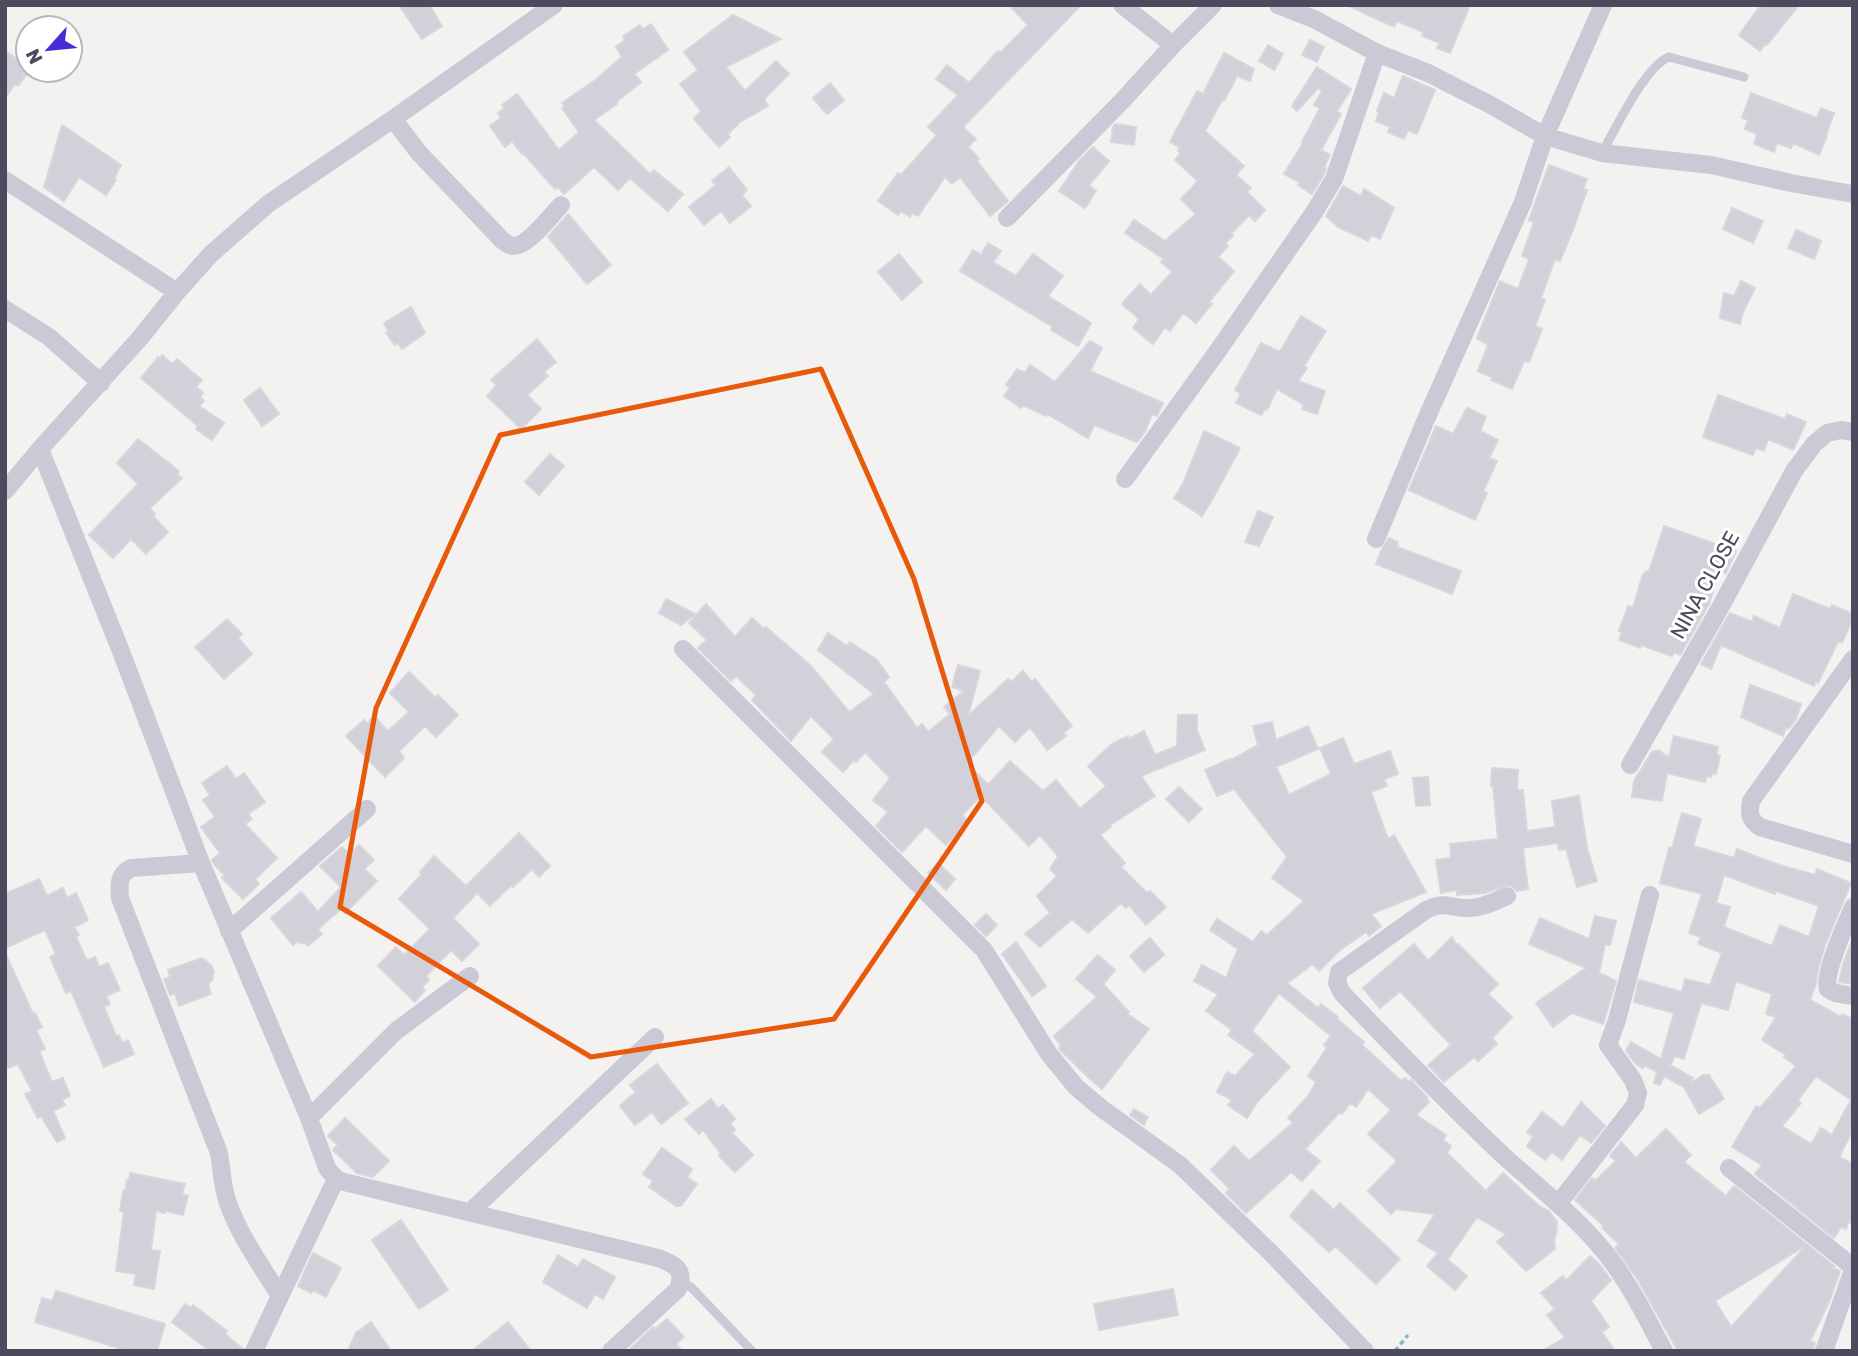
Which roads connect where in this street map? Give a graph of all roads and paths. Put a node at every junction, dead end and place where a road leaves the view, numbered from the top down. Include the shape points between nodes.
1 (554, 5) edge
2 (1122, 5) edge
3 (1213, 5) edge
4 (1278, 5) edge
5 (1603, 5) edge
6 (1173, 45) junction
7 (1377, 53) junction
8 (1744, 77) dead end
9 (393, 119) junction
10 (1545, 136) junction
11 (1602, 153) junction
12 (5, 180) edge
13 (1853, 194) edge
14 (561, 205) dead end
15 (1007, 218) dead end
16 (177, 292) junction
17 (5, 309) edge
18 (101, 383) junction
19 (1853, 432) edge
20 (40, 449) junction
21 (1125, 479) dead end
22 (5, 491) edge
23 (1376, 539) dead end
24 (683, 649) dead end
25 (1853, 659) edge
26 (1630, 765) dead end
27 (367, 809) dead end
28 (1853, 854) edge
29 (201, 863) junction
30 (1650, 895) dead end
31 (1507, 897) dead end
32 (1853, 907) edge
33 (229, 931) junction
34 (470, 976) dead end
35 (1853, 996) edge
36 (655, 1037) dead end
37 (309, 1118) junction
38 (1729, 1168) dead end
39 (336, 1179) junction
40 (1558, 1204) junction
41 (470, 1212) junction
42 (1853, 1268) edge
43 (681, 1282) junction
44 (280, 1296) junction
45 (1408, 1335) dead end
46 (254, 1351) edge
47 (611, 1351) edge
48 (752, 1351) edge
49 (1365, 1351) edge
50 (1395, 1351) edge
51 (1664, 1351) edge
52 (1824, 1351) edge

1 - 9 street
2 - 6 street
3 - 6 street
4 - 7 street
5 - 10 street
6 - 15 street
7 - 10 street via 1427,73
7 - 21 street via 1334,179
8 - 11 lane via 1669,57 1662,60 1630,102
9 - 14 street via 419,153 508,245 525,242
9 - 16 street via 268,204 211,254
10 - 11 street
10 - 23 street via 1523,202
11 - 13 street via 1711,165
12 - 16 street
16 - 18 street
17 - 18 street via 50,337
18 - 20 street
19 - 26 street, NINA CLOSE via 1827,433 1794,471
20 - 22 street
20 - 29 street
24 - 49 street via 984,950 1049,1054 1076,1087 1180,1165
25 - 28 street via 1751,801 1749,812 1760,827
27 - 33 street
29 - 33 street
29 - 44 street via 131,868 121,878 121,898 219,1153 228,1205
30 - 40 street via 1608,1045 1633,1080 1635,1105
31 - 40 street via 1485,906 1437,905 1426,910 1339,972 1337,983 1421,1074
32 - 35 street via 1826,984 1835,993
33 - 37 street
34 - 37 street via 396,1031
36 - 41 street
37 - 39 street via 327,1168
38 - 42 street
39 - 41 street
39 - 44 street
40 - 51 street via 1613,1262
41 - 43 street via 658,1258 676,1266
42 - 52 street
43 - 47 street
43 - 48 lane
44 - 46 street
45 - 50 path

